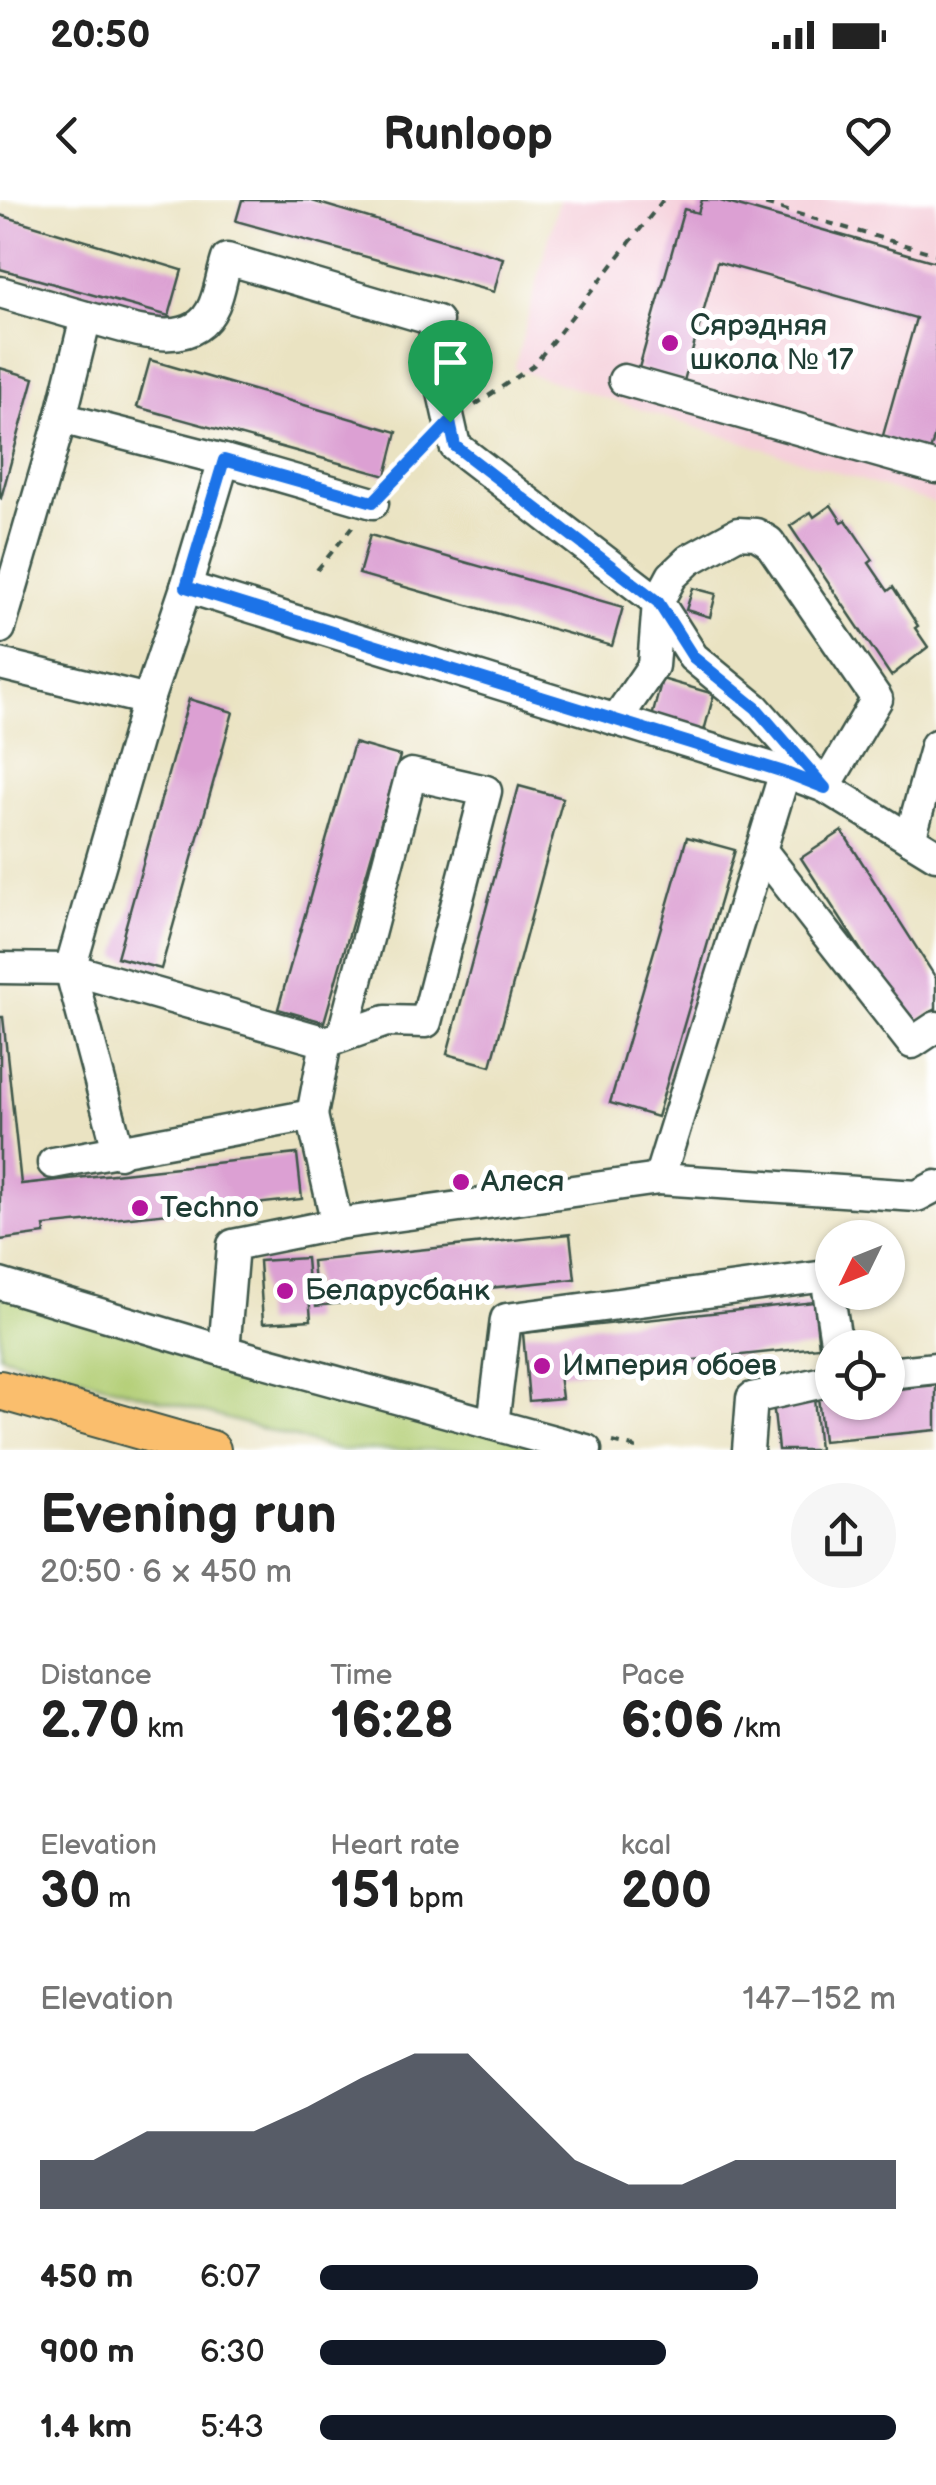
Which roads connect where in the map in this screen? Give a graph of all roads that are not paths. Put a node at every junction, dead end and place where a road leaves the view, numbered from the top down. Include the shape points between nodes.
1 (0, 292) edge
2 (86, 317) junction
3 (624, 380) dead end
4 (61, 418) junction
5 (224, 460) junction
6 (936, 468) edge
7 (373, 502) road end
8 (186, 587) junction
9 (658, 602) junction
10 (0, 628) edge
11 (0, 664) edge
12 (148, 700) junction
13 (616, 720) junction
14 (936, 745) edge
15 (784, 772) junction
16 (825, 788) junction
17 (923, 847) edge
18 (761, 850) junction
19 (0, 968) edge
20 (70, 969) junction
21 (936, 1027) edge
22 (334, 1038) junction
23 (312, 1115) junction
24 (120, 1153) junction
25 (54, 1164) dead end
26 (659, 1179) junction
27 (936, 1186) edge
28 (337, 1224) junction
29 (0, 1284) edge
30 (834, 1330) edge
31 (224, 1350) junction
32 (936, 1368) edge
33 (905, 1371) edge
34 (815, 1384) edge
35 (0, 1390) edge
36 (493, 1424) junction
37 (210, 1450) edge
38 (586, 1450) edge
39 (748, 1450) edge

1 - 2 lane
2 - 4 lane
2 - 9 lane via 173,337 195,329 213,308 226,259 437,321 433,348 455,446
3 - 6 lane
4 - 5 lane
4 - 10 lane
5 - 7 lane
5 - 8 lane
8 - 12 lane
8 - 13 lane
9 - 13 lane via 653,666
9 - 16 lane via 693,657 756,708
9 - 16 lane via 689,560 738,532 769,542 878,699
11 - 12 lane
12 - 20 lane
13 - 15 lane
14 - 17 lane
15 - 16 lane
15 - 18 lane
16 - 17 lane
18 - 21 lane via 912,1043
18 - 26 lane
19 - 20 lane
20 - 22 lane
20 - 24 lane
22 - 22 lane via 386,1021 426,1022 486,791 411,774
22 - 23 lane
23 - 24 lane
23 - 28 lane
24 - 25 lane
26 - 27 lane via 917,1196
26 - 28 lane
28 - 31 lane via 233,1245
29 - 31 lane
30 - 36 lane via 826,1276 506,1319
31 - 36 lane
32 - 33 lane
34 - 39 lane via 752,1398
35 - 37 main road
36 - 38 lane

